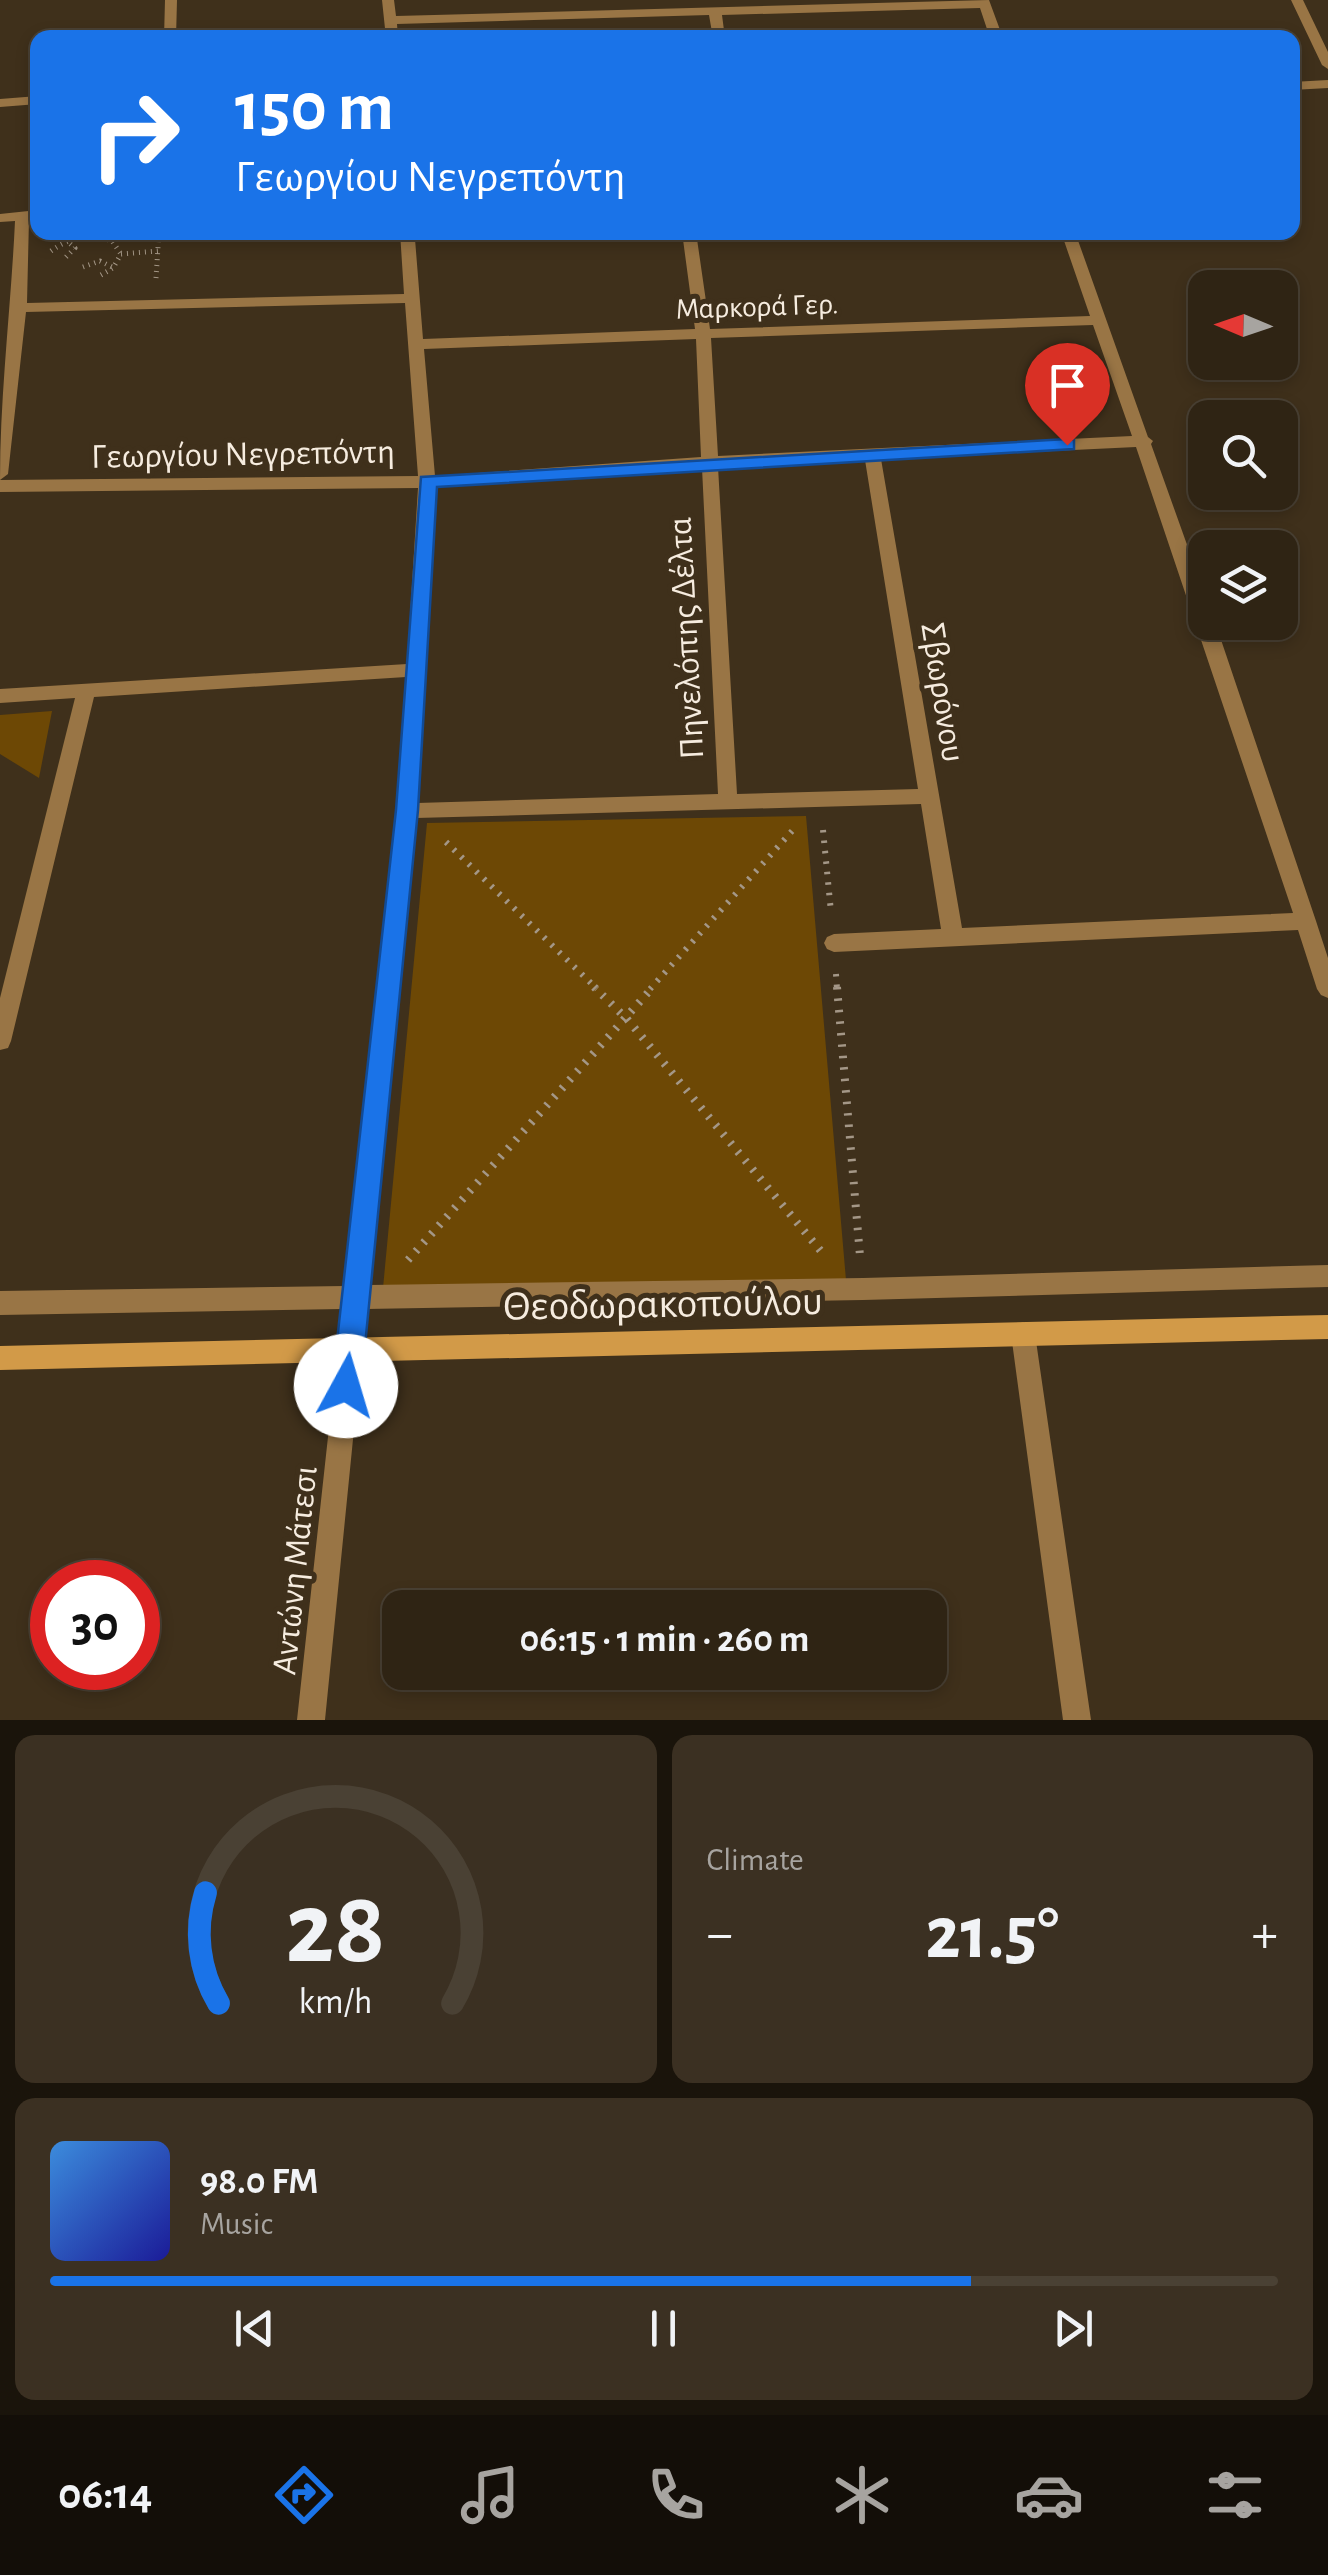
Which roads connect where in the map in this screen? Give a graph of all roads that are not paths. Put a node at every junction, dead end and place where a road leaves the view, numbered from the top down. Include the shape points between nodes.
1 (170, 0) edge
2 (388, 0) edge
3 (1297, 0) edge
4 (984, 2) edge
5 (715, 11) junction
6 (390, 20) junction
7 (170, 30) edge
8 (391, 30) edge
9 (718, 30) edge
10 (994, 30) edge
11 (1328, 65) edge
12 (1328, 84) edge
13 (1300, 86) edge
14 (30, 101) edge
15 (0, 103) edge
16 (30, 215) edge
17 (0, 218) edge
18 (407, 240) edge
19 (690, 240) edge
20 (1071, 240) edge
21 (412, 298) junction
22 (20, 308) junction
23 (1100, 320) junction
24 (703, 335) junction
25 (416, 344) junction
26 (1145, 441) junction
27 (872, 454) junction
28 (712, 462) junction
29 (0, 474) edge
30 (428, 482) junction
31 (0, 486) edge
32 (1188, 570) edge
33 (1211, 640) edge
34 (416, 670) junction
35 (86, 692) junction
36 (0, 696) edge
37 (928, 796) junction
38 (728, 801) junction
39 (407, 810) junction
40 (1306, 921) junction
41 (953, 939) junction
42 (834, 943) road end
43 (9, 967) edge
44 (1328, 989) edge
45 (0, 1041) edge
46 (1328, 1276) edge
47 (356, 1297) junction
48 (0, 1303) edge
49 (1328, 1327) edge
50 (1022, 1334) junction
51 (350, 1350) junction
52 (0, 1358) edge
53 (311, 1720) edge
54 (1078, 1720) edge

1 - 7 street
2 - 6 street
3 - 11 street
4 - 5 street
4 - 10 street
5 - 6 street
5 - 9 street
6 - 8 street
12 - 13 street
14 - 15 street
16 - 17 street
16 - 22 street
18 - 21 street, Αντώνη Μάτεσι
19 - 24 street, Πηνελόπης Δέλτα
20 - 23 street
21 - 22 street
21 - 25 street, Αντώνη Μάτεσι
22 - 29 street
23 - 24 street, Μαρκορά Γερ.
23 - 26 street
24 - 25 street, Μαρκορά Γερ.
24 - 28 street, Πηνελόπης Δέλτα
25 - 30 street, Αντώνη Μάτεσι
26 - 27 street, Γεωργίου Νεγρεπόντη
26 - 32 street
27 - 28 street, Γεωργίου Νεγρεπόντη
27 - 37 street, Σβωρόνου
28 - 30 street, Γεωργίου Νεγρεπόντη
28 - 38 street, Πηνελόπης Δέλτα
30 - 31 street, Γεωργίου Νεγρεπόντη
30 - 34 street, Αντώνη Μάτεσι
33 - 40 street
34 - 35 street
34 - 39 street, Αντώνη Μάτεσι
35 - 36 street
35 - 43 street
37 - 38 street
37 - 41 street, Σβωρόνου
38 - 39 street
39 - 47 street, Αντώνη Μάτεσι
40 - 41 street
40 - 44 street
41 - 42 street
43 - 45 street
46 - 47 street
47 - 48 street
47 - 51 street, Αντώνη Μάτεσι
49 - 50 street, Θεοδωρακοπούλου
50 - 51 street, Θεοδωρακοπούλου
50 - 54 street
51 - 52 street, Θεοδωρακοπούλου
51 - 53 street, Αντώνη Μάτεσι

